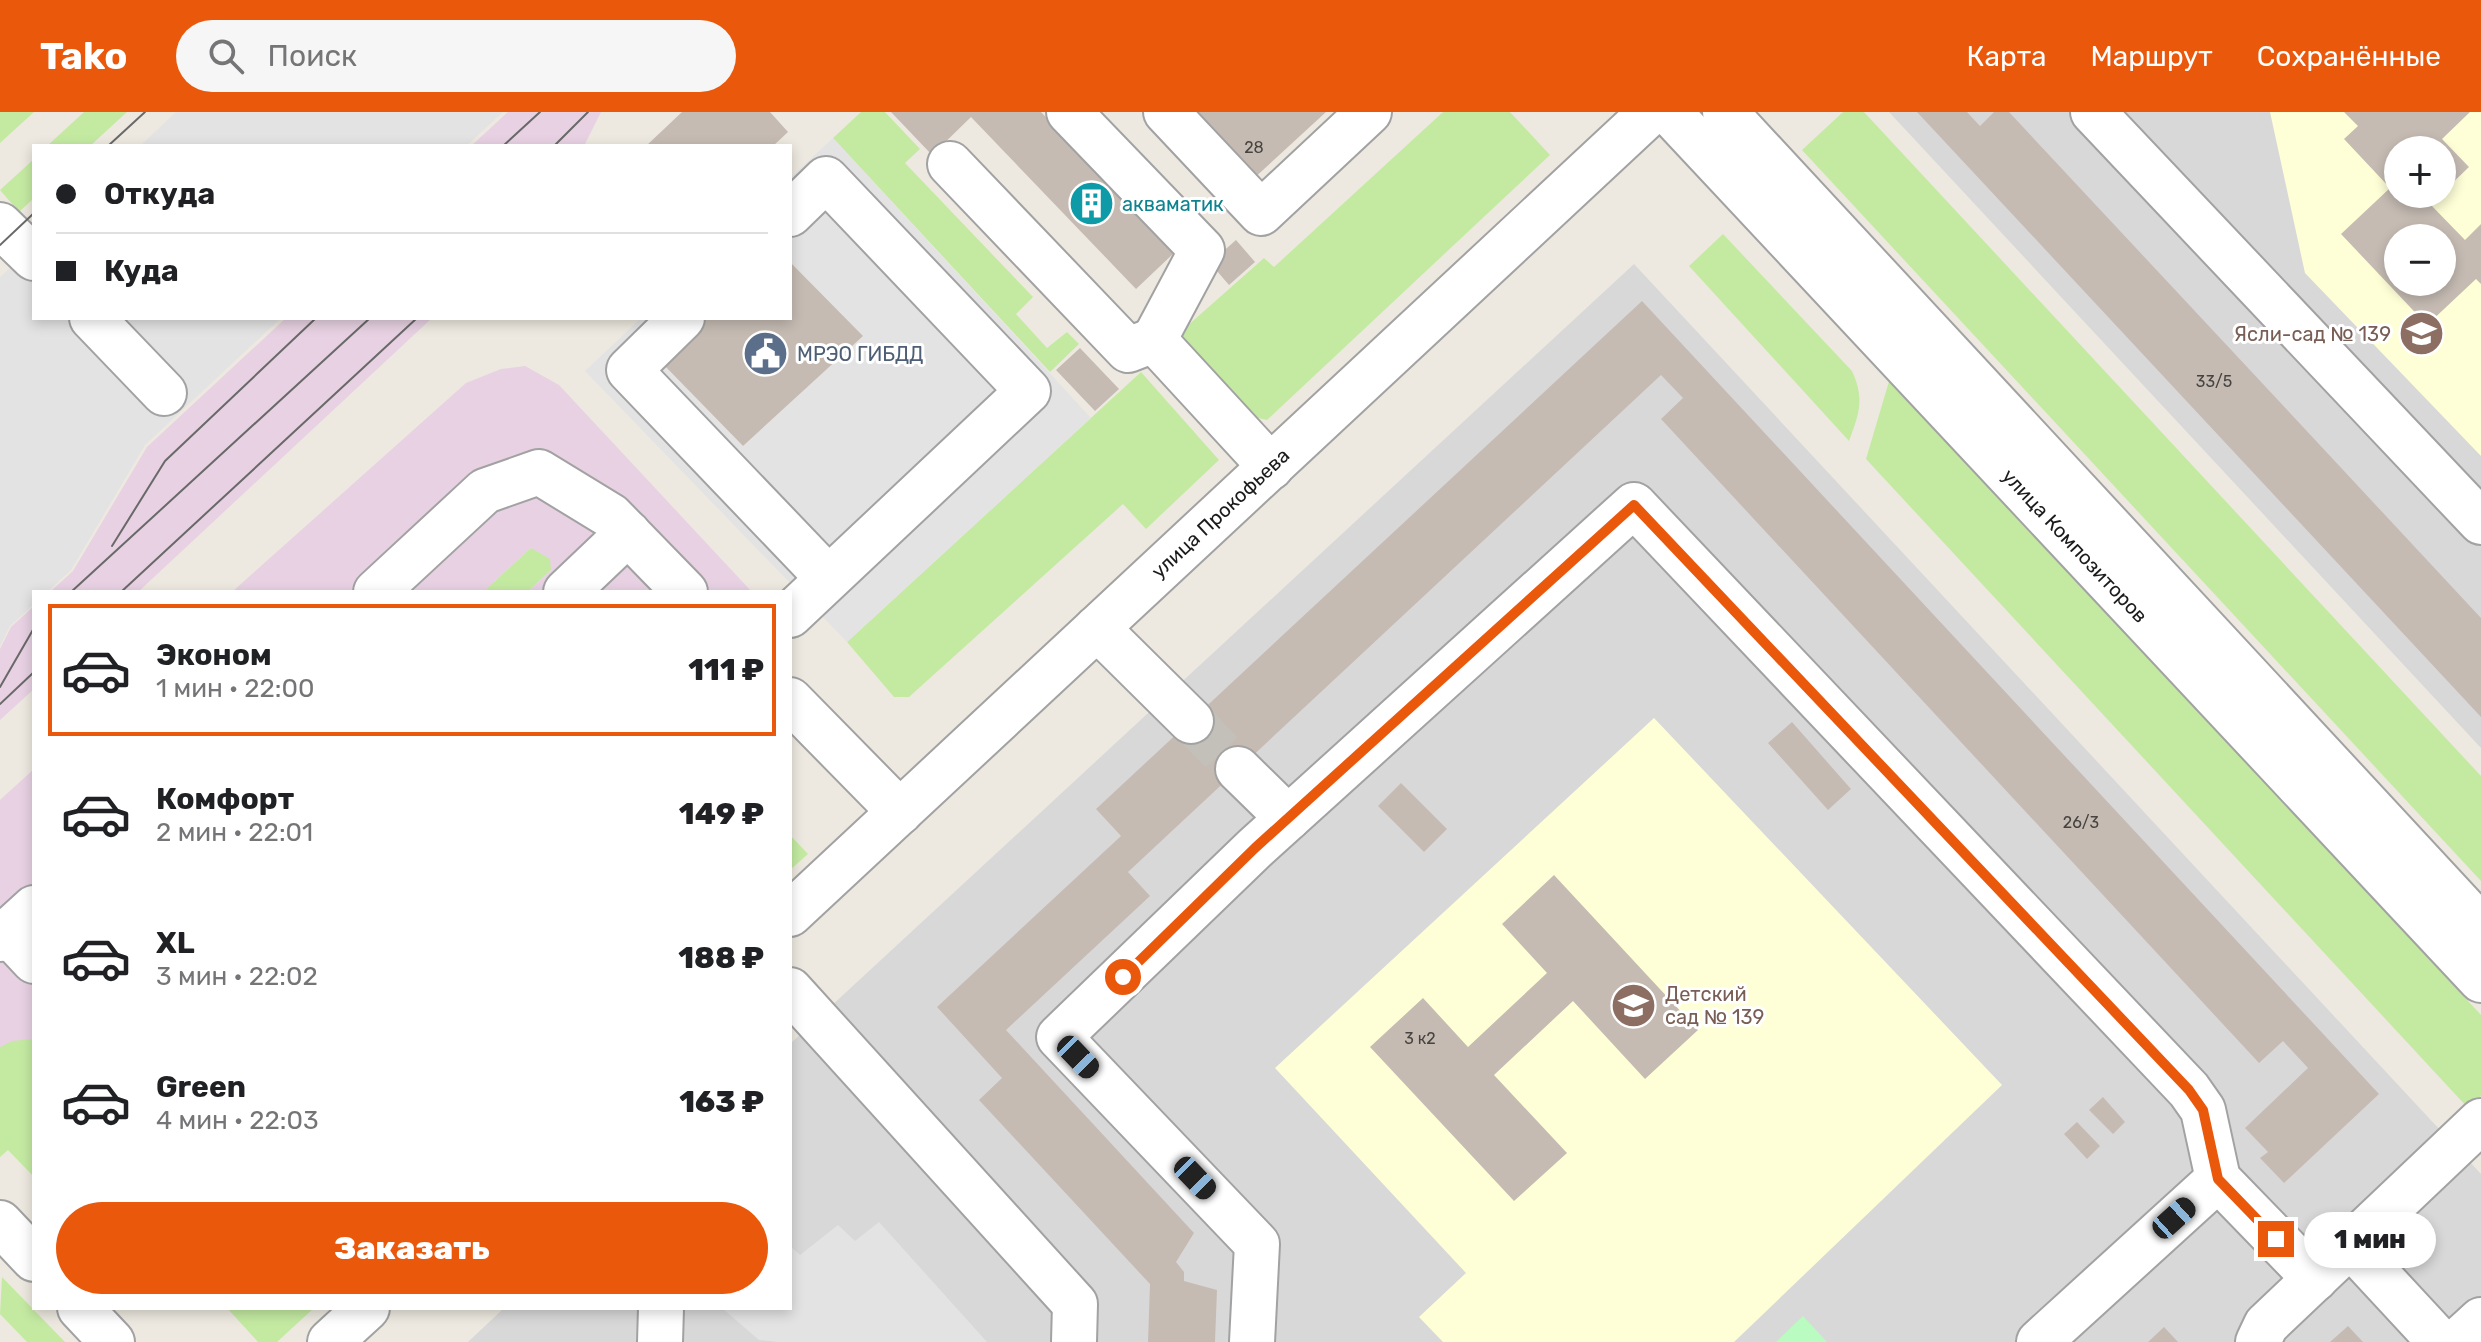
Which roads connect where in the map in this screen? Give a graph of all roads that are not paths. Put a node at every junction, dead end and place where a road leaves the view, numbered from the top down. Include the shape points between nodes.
1 (1069, 112) edge
2 (1166, 112) edge
3 (1369, 112) edge
4 (1651, 112) edge
5 (1669, 112) edge
6 (1725, 112) edge
7 (2093, 112) edge
8 (950, 164) dead end
9 (792, 212) edge
10 (0, 225) edge
11 (32, 256) edge
12 (94, 320) edge
13 (680, 320) edge
14 (1154, 340) junction
15 (164, 393) dead end
16 (1271, 467) junction
17 (2481, 522) edge
18 (628, 533) junction
19 (828, 578) junction
20 (378, 590) edge
21 (568, 590) edge
22 (683, 590) edge
23 (792, 613) edge
24 (1097, 628) junction
25 (792, 702) edge
26 (1191, 721) tunnel mouth
27 (1238, 769) tunnel mouth
28 (900, 812) junction
29 (1288, 818) junction
30 (792, 912) edge
31 (2481, 927) edge
32 (2481, 980) edge
33 (792, 992) edge
34 (2481, 1121) edge
35 (2218, 1179) junction
36 (0, 1223) edge
37 (2351, 1246) junction
38 (32, 1257) edge
39 (2315, 1279) junction
40 (82, 1310) edge
41 (365, 1310) edge
42 (661, 1310) edge
43 (2481, 1320) edge
44 (112, 1342) edge
45 (330, 1342) edge
46 (660, 1342) edge
47 (1074, 1342) edge
48 (1252, 1342) edge
49 (2039, 1342) edge
50 (2258, 1342) edge
51 (2440, 1342) edge
52 (2457, 1342) edge

1 - 14 street via 1202,250
2 - 3 street via 1261,213
4 - 16 street, улица Прокофьева
5 - 32 street, улица Композиторов
6 - 31 street, улица Композиторов
7 - 17 street
8 - 14 street via 1128,350
9 - 19 street via 826,179 1028,391
10 - 11 street
12 - 15 street
13 - 19 street via 629,370
14 - 16 street
16 - 24 street, улица Прокофьева
18 - 20 street via 611,516 539,472 485,491
18 - 21 street
18 - 22 street
19 - 23 street
24 - 26 street
24 - 28 street, улица Прокофьева
25 - 28 street
27 - 29 street
28 - 30 street, улица Прокофьева
29 - 35 street via 1634,505 2189,1090 2203,1110
29 - 48 street via 1059,1037 1257,1244
33 - 47 street via 1075,1304
34 - 37 street
35 - 39 street
35 - 49 street
36 - 38 street
37 - 39 street
37 - 51 street
39 - 50 street via 2266,1325
40 - 44 street
41 - 45 street
42 - 46 street
43 - 52 street

